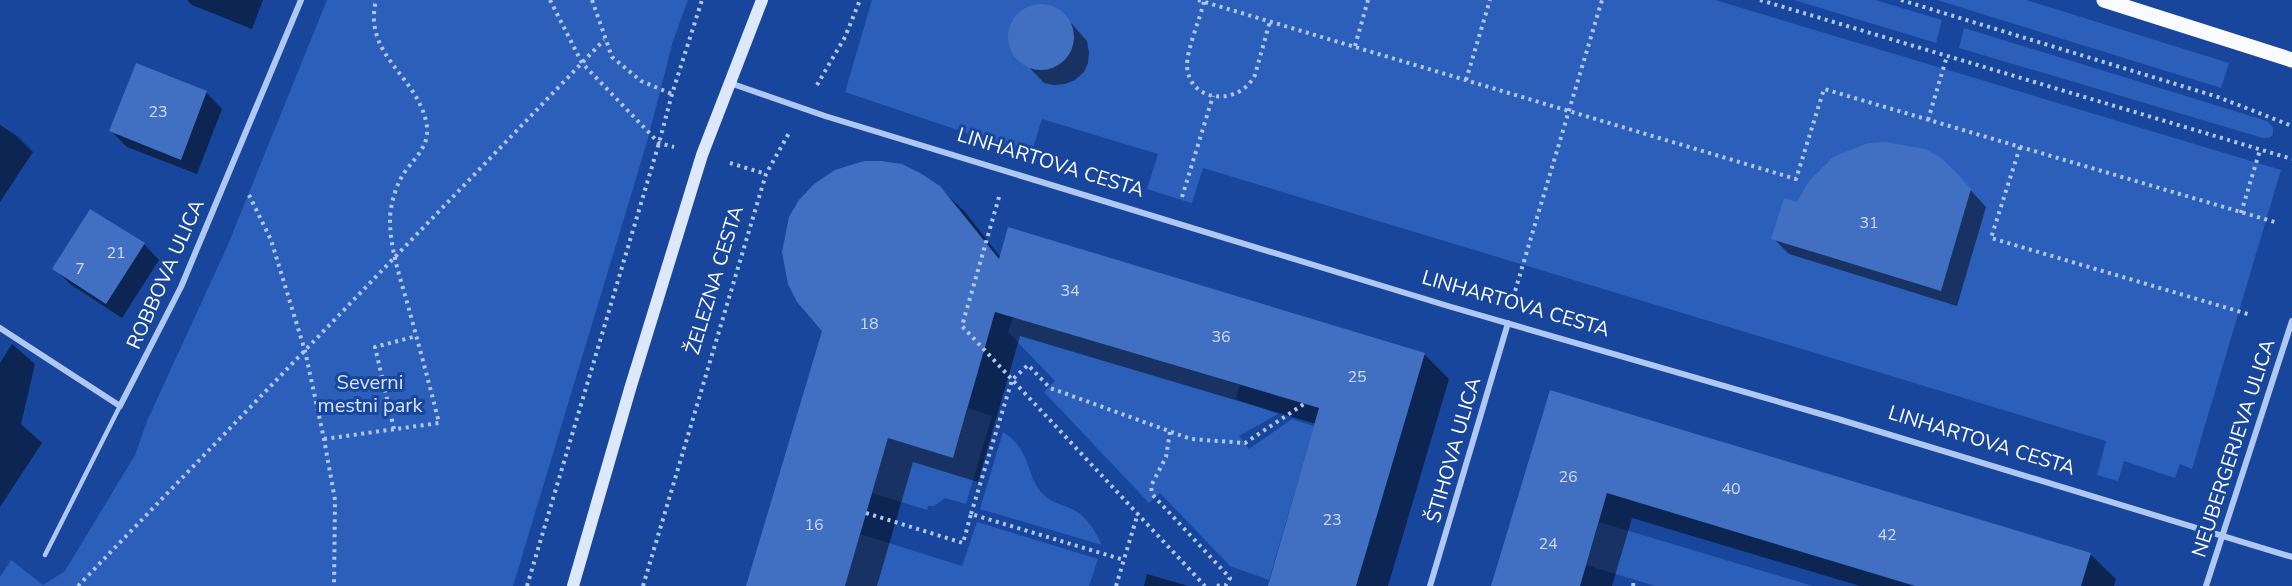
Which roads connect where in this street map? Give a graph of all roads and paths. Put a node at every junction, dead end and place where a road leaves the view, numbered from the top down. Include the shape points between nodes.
1 (301, 0) edge
2 (376, 0) edge
3 (550, 0) edge
4 (592, 0) edge
5 (702, 0) edge
6 (762, 0) edge
7 (860, 0) edge
8 (1198, 0) edge
9 (1368, 0) edge
10 (1490, 0) edge
11 (1602, 0) edge
12 (1760, 0) edge
13 (1901, 0) edge
14 (2104, 0) edge
15 (1204, 2) junction
16 (1270, 21) junction
17 (604, 40) junction
18 (1355, 46) junction
19 (1947, 56) junction
20 (2292, 60) edge
21 (582, 63) junction
22 (1466, 80) junction
23 (730, 83) junction
24 (672, 94) junction
25 (1213, 96) junction
26 (803, 110) junction
27 (1569, 111) junction
28 (1928, 120) junction
29 (2292, 126) edge
30 (659, 143) junction
31 (673, 147) dead end
32 (2020, 147) junction
33 (2260, 150) junction
34 (2292, 159) edge
35 (232, 162) junction
36 (741, 166) dead end
37 (1006, 170) junction
38 (766, 174) junction
39 (2241, 213) junction
40 (1175, 221) junction
41 (2278, 223) dead end
42 (395, 256) junction
43 (1512, 302) dead end
44 (2251, 315) dead end
45 (2292, 321) edge
46 (1508, 323) junction
47 (0, 328) edge
48 (417, 336) junction
49 (305, 351) junction
50 (1012, 380) junction
51 (1304, 404) dead end
52 (120, 406) junction
53 (394, 429) junction
54 (1170, 432) junction
55 (324, 439) junction
56 (1138, 512) junction
57 (866, 513) dead end
58 (971, 514) junction
59 (2223, 536) junction
60 (45, 555) dead end
61 (2292, 557) edge
62 (1124, 560) junction
63 (1635, 580) dead end
64 (78, 586) edge
65 (334, 586) edge
66 (527, 586) edge
67 (573, 586) edge
68 (643, 586) edge
69 (1116, 586) edge
70 (1205, 586) edge
71 (1213, 586) edge
72 (1430, 586) edge
73 (1633, 586) edge
74 (2206, 586) edge

1 - 35 street, ROBBOVA ULICA
2 - 42 path via 374,26 380,46 420,102 428,131 427,141 395,194 390,219
3 - 21 path
4 - 17 path
5 - 24 path
6 - 23 street
7 - 26 path, ŽELEZNA CESTA via 845,37
8 - 15 path
9 - 18 path
10 - 22 path
11 - 27 path
12 - 19 path
13 - 29 path via 2226,99
14 - 20 main road
15 - 16 path
15 - 25 path via 1187,65 1194,83
16 - 18 path
16 - 25 path via 1250,83 1229,96
17 - 21 path
17 - 24 path via 612,57 641,81
18 - 22 path
19 - 28 path
19 - 33 path
21 - 30 path
21 - 42 path
22 - 27 path
23 - 26 street, LINHARTOVA CESTA
23 - 67 street via 702,155
24 - 30 path
25 - 40 path
26 - 37 street, LINHARTOVA CESTA
26 - 38 path, ŽELEZNA CESTA
27 - 28 path via 1796,179 1824,88
27 - 43 path
28 - 32 path
30 - 31 path
30 - 66 path
32 - 39 path
32 - 44 path via 1991,238
33 - 34 path
33 - 39 path
35 - 49 path via 271,240
35 - 52 street, ROBBOVA ULICA via 181,288
36 - 38 path
37 - 40 street, LINHARTOVA CESTA
37 - 50 path via 963,326
38 - 68 path, ŽELEZNA CESTA
39 - 41 path
40 - 46 street, LINHARTOVA CESTA
42 - 48 path
42 - 49 path
45 - 59 street, NEUBERGERJEVA ULICA
46 - 59 street, LINHARTOVA CESTA
46 - 72 street, ŠTIHOVA ULICA
47 - 52 street
48 - 53 path via 375,347
48 - 53 path via 439,423
49 - 55 path
49 - 64 path
50 - 54 path via 1028,365 1050,388
50 - 56 path
50 - 58 path
51 - 54 path via 1245,443 1191,439
52 - 60 lane, ROBBOVA ULICA
53 - 55 path
54 - 71 path via 1166,457 1151,486 1152,494 1230,578 1226,585
55 - 65 path via 335,500
56 - 62 path
56 - 70 path
57 - 58 path via 963,543
58 - 62 path
59 - 61 street, LINHARTOVA CESTA
59 - 74 street, NEUBERGERJEVA ULICA
62 - 69 path
63 - 73 path

